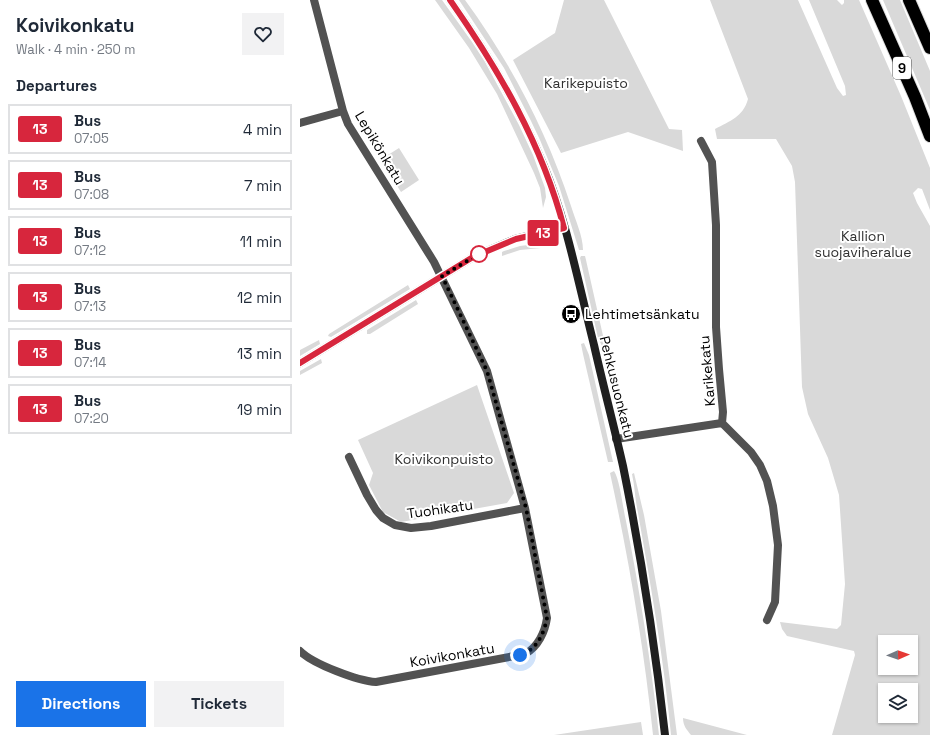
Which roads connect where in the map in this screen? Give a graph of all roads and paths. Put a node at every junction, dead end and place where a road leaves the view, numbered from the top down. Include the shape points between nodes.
1 (314, 0) edge
2 (450, 0) edge
3 (872, 0) edge
4 (909, 0) edge
5 (930, 48) edge
6 (343, 112) junction
7 (300, 123) edge
8 (930, 136) edge
9 (701, 140) dead end
10 (564, 228) junction
11 (442, 276) junction
12 (300, 363) edge
13 (722, 423) junction
14 (616, 439) junction
15 (349, 457) dead end
16 (526, 508) junction
17 (767, 620) dead end
18 (300, 651) edge
19 (665, 735) edge

1 - 6 street, Lepikönkatu
2 - 10 main road, Pehkusuonkatu via 490,59 519,112 544,166
3 - 8 highway, 9
4 - 5 highway
6 - 7 street
6 - 11 street, Lepikönkatu via 352,131
9 - 13 street, Karikekatu via 712,162 716,224 716,328
10 - 11 main road via 503,244 473,257
10 - 14 main road, Pehkusuonkatu
11 - 12 main road
11 - 16 street, Koivikonkatu via 487,371
13 - 14 street, Karikekatu
13 - 17 street via 751,452 760,465 773,506 778,545 775,602
14 - 19 main road, Pehkusuonkatu via 646,591
15 - 16 street, Tuohikatu via 376,510 395,525 411,528 431,526
16 - 18 street, Koivikonkatu via 547,618 543,633 528,652 376,682 351,676

